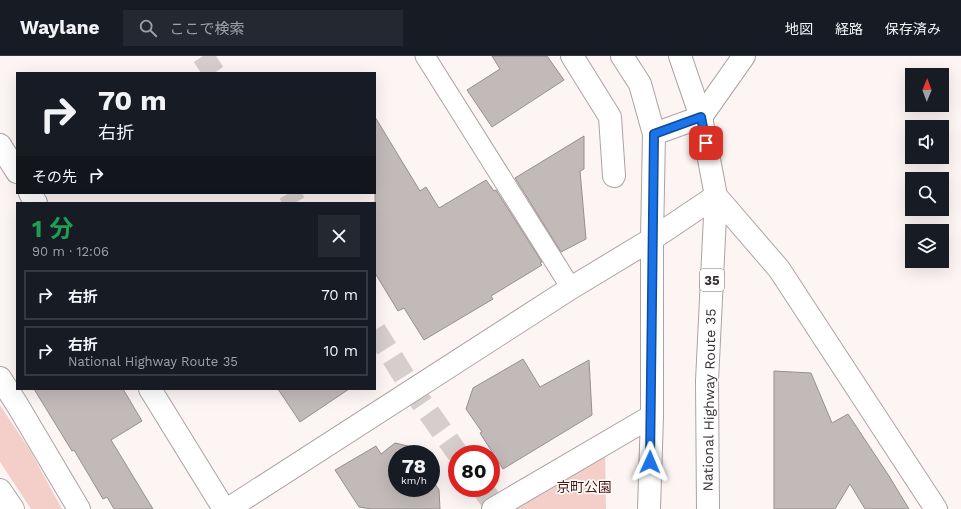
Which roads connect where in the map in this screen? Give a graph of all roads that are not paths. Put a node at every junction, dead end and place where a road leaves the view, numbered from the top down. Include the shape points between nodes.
1 (424, 56) edge
2 (572, 56) edge
3 (622, 56) edge
4 (680, 56) edge
5 (744, 56) edge
6 (701, 117) junction
7 (654, 134) junction
8 (0, 145) edge
9 (16, 170) edge
10 (614, 176) dead end
11 (716, 196) junction
12 (652, 239) junction
13 (571, 288) junction
14 (0, 378) edge
15 (151, 390) edge
16 (652, 416) junction
17 (0, 490) edge
18 (496, 508) edge
19 (13, 509) edge
20 (79, 509) edge
21 (224, 509) edge
22 (228, 509) edge
23 (649, 509) edge
24 (708, 509) edge
25 (936, 509) edge

1 - 13 lane
2 - 10 main road via 610,117
3 - 7 main road via 640,84
4 - 6 main road, National Highway Route 35 / 35
5 - 6 main road
6 - 7 main road
6 - 11 main road, National Highway Route 35 / 35
7 - 12 main road
8 - 9 main road
11 - 12 main road
11 - 24 main road, National Highway Route 35 / 35 via 707,381
11 - 25 main road via 779,269
12 - 13 main road
12 - 16 main road
13 - 22 main road
14 - 20 main road
15 - 21 main road
16 - 18 main road
16 - 23 main road
17 - 19 main road

